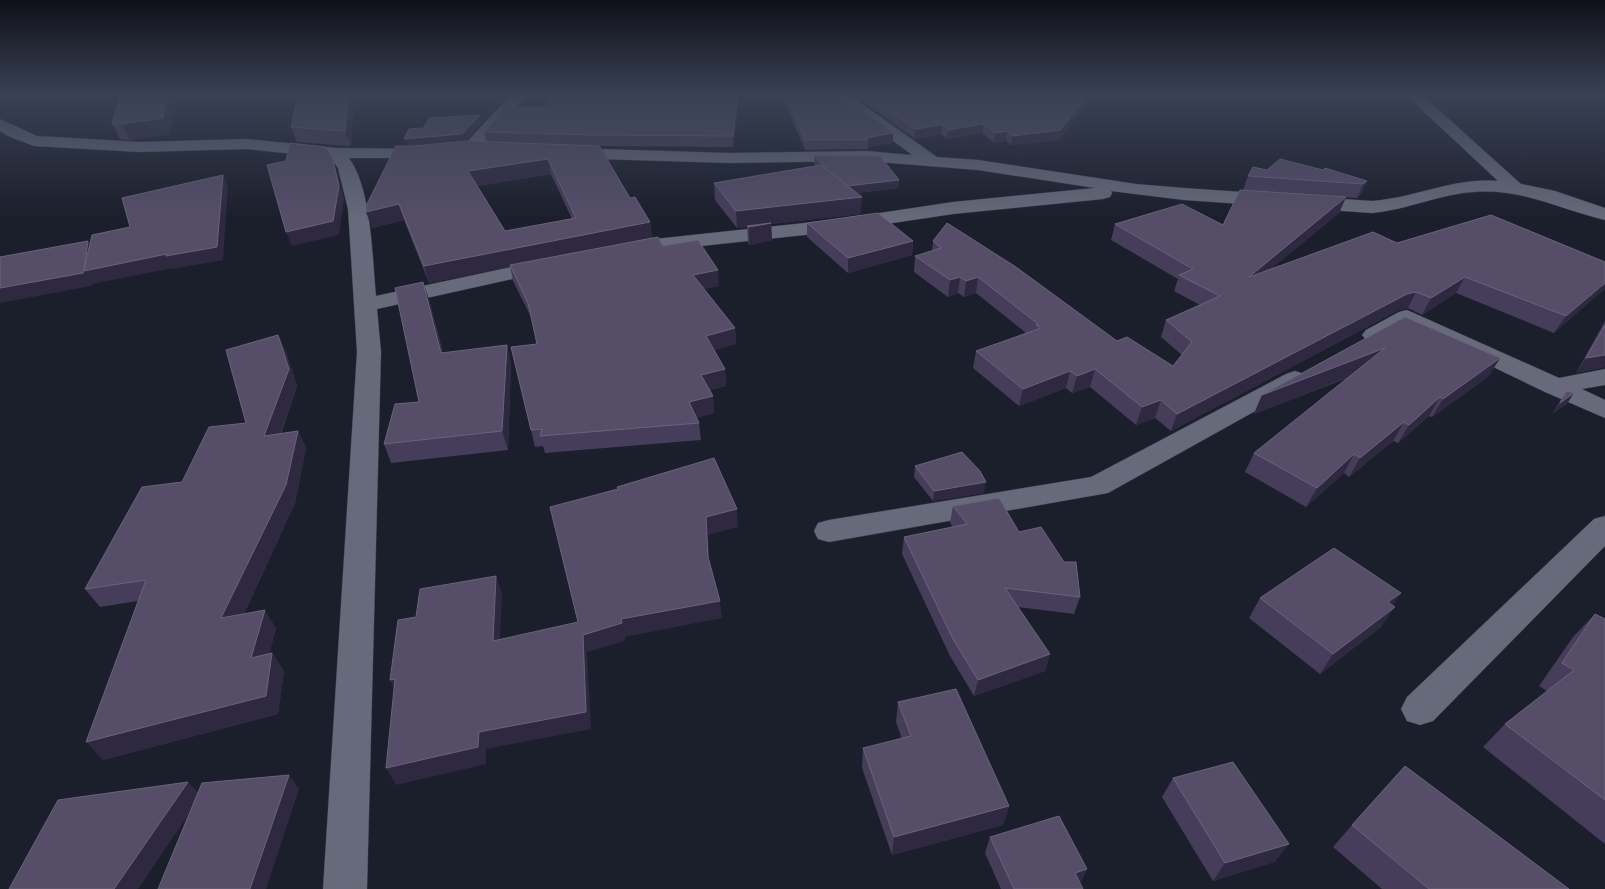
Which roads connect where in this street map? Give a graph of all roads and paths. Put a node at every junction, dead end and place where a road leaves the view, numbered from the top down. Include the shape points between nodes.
1 (20, 135) edge
2 (473, 135) edge
3 (896, 135) edge
4 (1458, 135) edge
5 (489, 150) edge
6 (456, 151) junction
7 (547, 152) edge
8 (336, 153) junction
9 (932, 161) junction
10 (1514, 186) junction
11 (1136, 189) junction
12 (1605, 214) edge
13 (609, 254) edge
14 (563, 262) edge
15 (366, 305) junction
16 (1356, 346) edge
17 (1313, 369) edge
18 (1605, 377) edge
19 (1554, 387) junction
20 (1605, 410) edge
21 (1605, 527) edge
22 (828, 531) dead end
23 (1420, 709) dead end
24 (345, 889) edge

1 - 8 street via 34,141 140,148 246,144
2 - 6 street
3 - 9 street
4 - 10 street
5 - 6 street
6 - 8 street
7 - 9 street via 729,158 866,156
8 - 15 street via 347,168 358,210
9 - 11 street
10 - 11 street via 1445,190 1372,208
10 - 12 street via 1539,191
11 - 13 street via 953,208
14 - 15 street
15 - 24 street via 370,352
16 - 19 street via 1407,318
17 - 22 street via 1098,486
18 - 19 street
19 - 20 street
21 - 23 street

